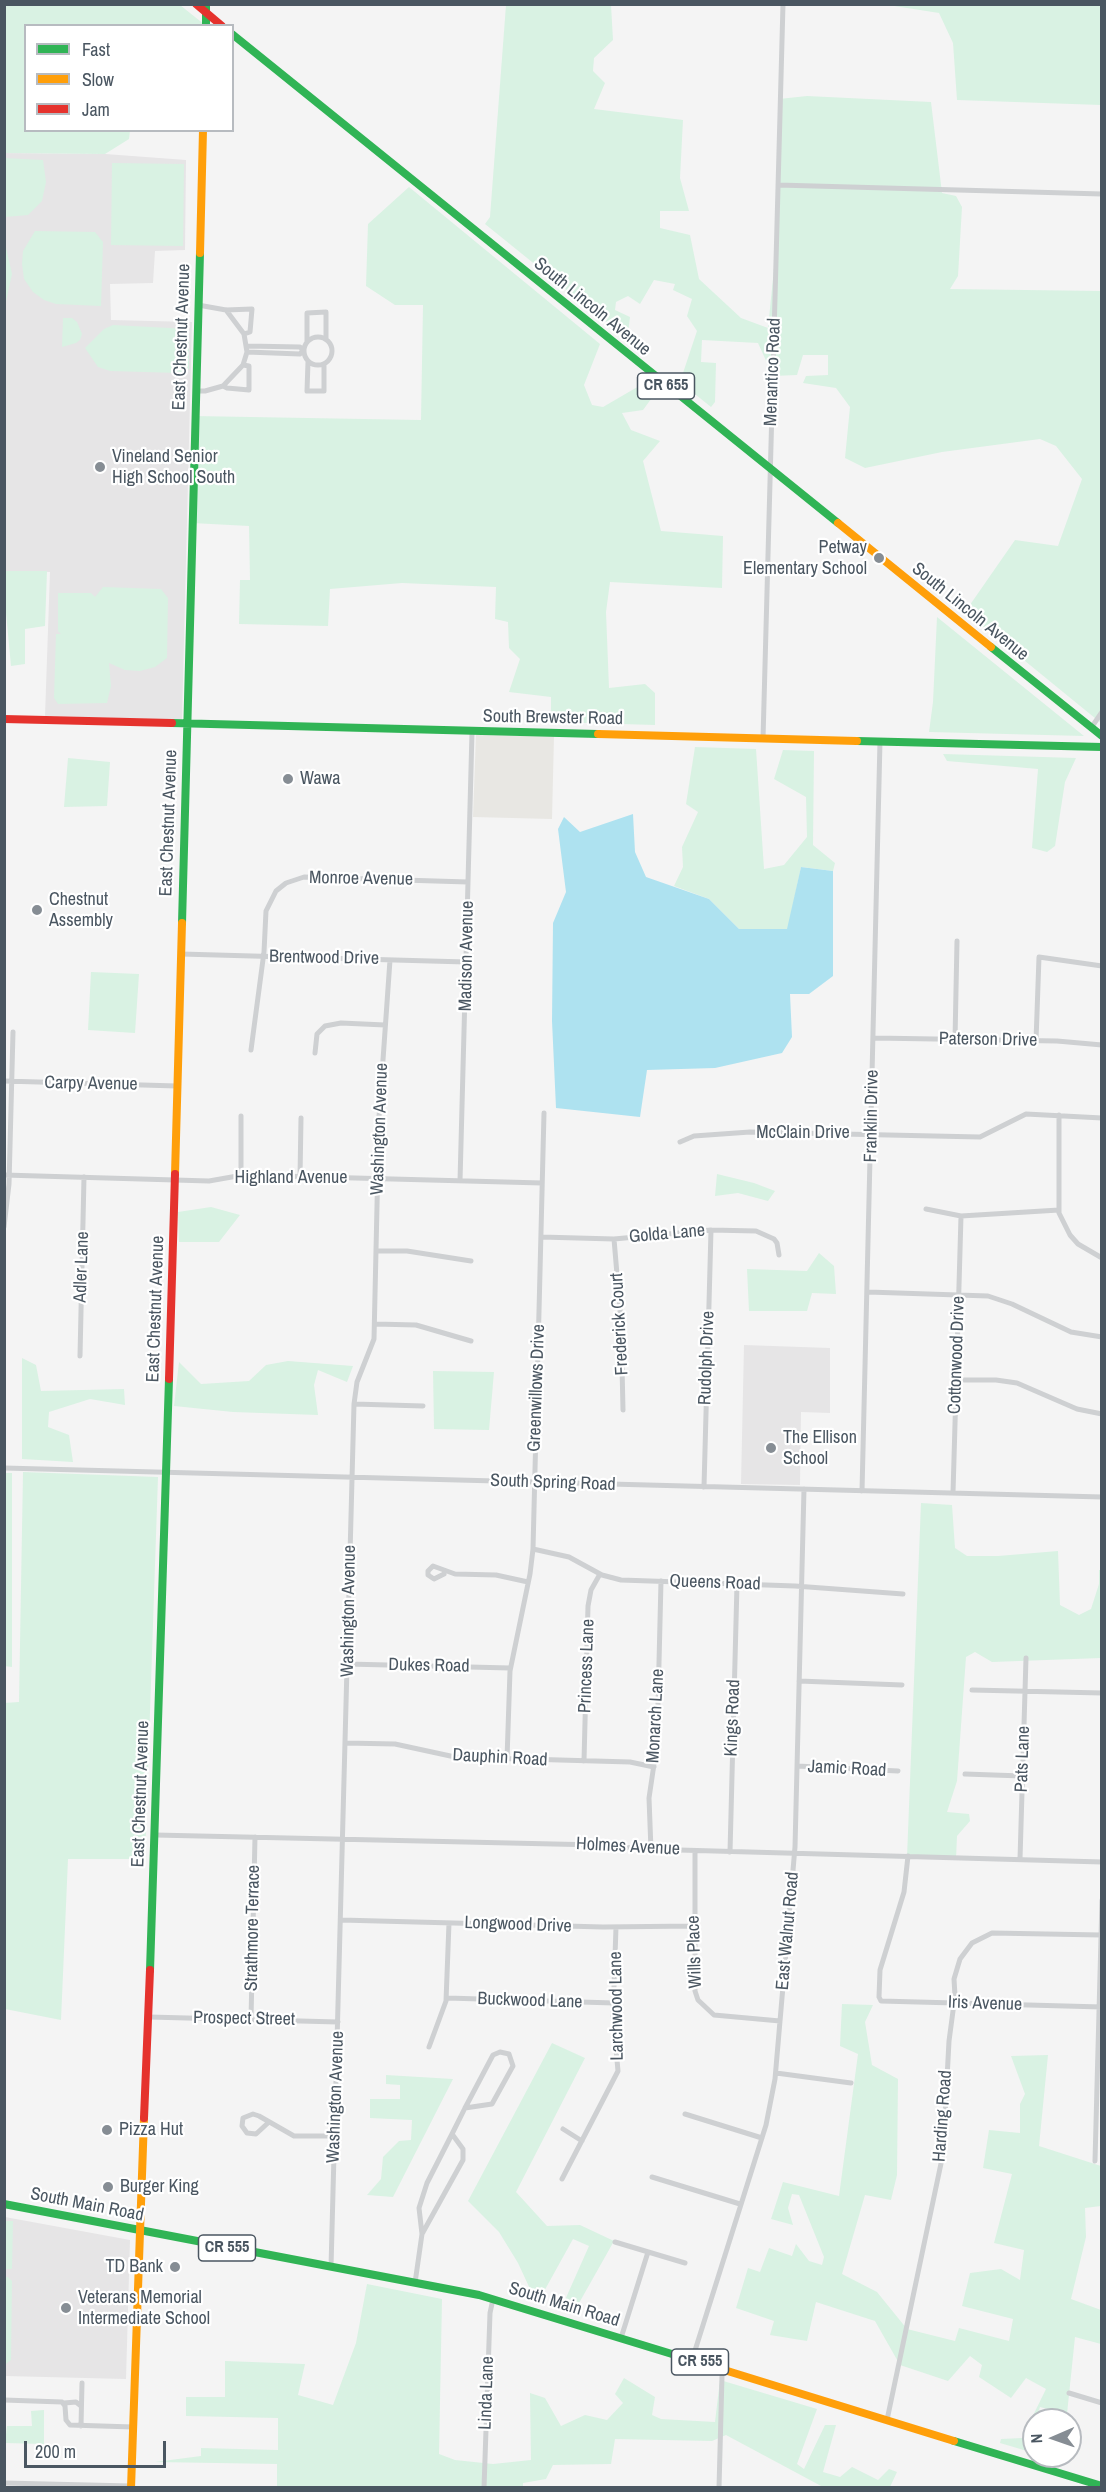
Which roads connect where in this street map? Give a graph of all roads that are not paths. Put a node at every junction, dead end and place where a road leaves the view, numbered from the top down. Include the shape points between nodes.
1 (196, 4) edge
2 (783, 4) edge
3 (206, 9) edge
4 (220, 24) edge
5 (234, 36) edge
6 (203, 132) edge
7 (778, 185) junction
8 (1101, 194) edge
9 (198, 305) junction
10 (226, 310) junction
11 (244, 334) junction
12 (326, 339) junction
13 (308, 341) junction
14 (247, 349) junction
15 (303, 350) junction
16 (308, 362) junction
17 (324, 364) junction
18 (243, 365) junction
19 (224, 386) junction
20 (196, 391) junction
21 (770, 470) junction
22 (1101, 712) edge
23 (4, 719) edge
24 (187, 723) junction
25 (1091, 728) junction
26 (472, 732) junction
27 (1101, 736) edge
28 (763, 738) junction
29 (880, 741) junction
30 (1101, 747) edge
31 (468, 882) junction
32 (957, 941) dead end
33 (181, 954) junction
34 (264, 957) junction
35 (390, 960) junction
36 (466, 962) junction
37 (1101, 966) edge
38 (385, 1025) junction
39 (13, 1032) dead end
40 (874, 1038) junction
41 (955, 1040) junction
42 (1036, 1041) junction
43 (1101, 1045) edge
44 (251, 1050) dead end
45 (315, 1053) dead end
46 (4, 1081) edge
47 (12, 1082) junction
48 (177, 1086) junction
49 (544, 1113) dead end
50 (1059, 1115) junction
51 (241, 1116) dead end
52 (302, 1118) dead end
53 (1101, 1118) edge
54 (872, 1134) junction
55 (680, 1142) dead end
56 (7, 1175) edge
57 (241, 1175) junction
58 (300, 1176) junction
59 (84, 1178) junction
60 (378, 1179) junction
61 (175, 1180) junction
62 (460, 1181) junction
63 (542, 1183) junction
64 (926, 1209) dead end
65 (1059, 1210) junction
66 (961, 1216) junction
67 (4, 1227) edge
68 (711, 1230) junction
69 (541, 1237) junction
70 (614, 1239) junction
71 (376, 1251) junction
72 (779, 1255) dead end
73 (1101, 1258) edge
74 (471, 1261) dead end
75 (868, 1292) junction
76 (959, 1294) junction
77 (375, 1324) junction
78 (1101, 1337) edge
79 (471, 1341) dead end
80 (80, 1356) dead end
81 (957, 1380) junction
82 (354, 1404) junction
83 (423, 1406) dead end
84 (623, 1410) dead end
85 (1101, 1414) edge
86 (4, 1468) edge
87 (167, 1472) junction
88 (352, 1477) junction
89 (534, 1482) junction
90 (704, 1487) junction
91 (804, 1489) junction
92 (862, 1491) junction
93 (954, 1493) junction
94 (1101, 1497) edge
95 (533, 1549) junction
96 (444, 1574) dead end
97 (600, 1574) junction
98 (661, 1581) junction
99 (528, 1582) junction
100 (737, 1584) junction
101 (802, 1587) junction
102 (903, 1594) dead end
103 (1026, 1658) dead end
104 (347, 1664) junction
105 (510, 1668) junction
106 (799, 1681) junction
107 (902, 1685) dead end
108 (972, 1690) dead end
109 (1024, 1692) junction
110 (1101, 1694) edge
111 (345, 1743) junction
112 (507, 1759) junction
113 (584, 1761) junction
114 (797, 1766) junction
115 (654, 1767) junction
116 (898, 1771) dead end
117 (965, 1774) dead end
118 (1022, 1776) junction
119 (155, 1835) junction
120 (255, 1837) junction
121 (343, 1839) junction
122 (651, 1850) junction
123 (695, 1851) junction
124 (730, 1852) junction
125 (794, 1853) junction
126 (908, 1856) junction
127 (1020, 1859) junction
128 (1101, 1862) edge
129 (1101, 1900) edge
130 (341, 1920) junction
131 (449, 1923) junction
132 (694, 1926) junction
133 (616, 1927) junction
134 (1101, 1935) edge
135 (447, 1998) junction
136 (954, 2003) junction
137 (614, 2004) junction
138 (1100, 2007) edge
139 (149, 2017) junction
140 (251, 2019) junction
141 (780, 2021) junction
142 (339, 2022) junction
143 (429, 2048) dead end
144 (776, 2073) junction
145 (851, 2083) dead end
146 (465, 2108) junction
147 (685, 2114) dead end
148 (268, 2122) junction
149 (563, 2129) dead end
150 (452, 2134) junction
151 (335, 2136) junction
152 (762, 2138) junction
153 (582, 2141) junction
154 (1095, 2161) dead end
155 (652, 2177) dead end
156 (562, 2179) dead end
157 (4, 2204) edge
158 (741, 2204) junction
159 (142, 2232) junction
160 (422, 2234) junction
161 (615, 2242) dead end
162 (648, 2252) junction
163 (685, 2263) dead end
164 (331, 2267) junction
165 (415, 2283) junction
166 (493, 2299) junction
167 (621, 2338) junction
168 (692, 2360) junction
169 (724, 2370) junction
170 (82, 2383) dead end
171 (1069, 2393) dead end
172 (4, 2400) edge
173 (64, 2403) junction
174 (1101, 2403) edge
175 (81, 2408) junction
176 (887, 2420) junction
177 (81, 2426) junction
178 (133, 2427) junction
179 (4, 2483) edge
180 (1101, 2486) edge
181 (131, 2487) edge
182 (484, 2487) edge
183 (719, 2487) edge

1 - 3 main road
2 - 7 street, Menantico Road
3 - 4 main road
5 - 21 main road, South Lincoln Avenue / CR 655
6 - 9 main road, East Chestnut Avenue
7 - 8 street
7 - 21 street, Menantico Road
9 - 10 street
9 - 20 main road, East Chestnut Avenue
10 - 11 street
10 - 11 street via 252,309 250,332
11 - 14 street
12 - 13 street via 316,337
12 - 13 street via 326,312 307,313
12 - 17 street via 332,352
13 - 15 street
14 - 15 street
14 - 18 street
15 - 16 street
16 - 17 street
16 - 17 street via 307,391 324,391
18 - 19 street
18 - 19 street via 249,366 249,390
19 - 20 street
20 - 24 main road, East Chestnut Avenue
21 - 25 main road, South Lincoln Avenue / CR 655
21 - 28 street, Menantico Road
22 - 25 street
23 - 24 main road, South Brewster Road
24 - 26 main road, South Brewster Road
24 - 33 main road, East Chestnut Avenue
25 - 27 main road, South Lincoln Avenue / CR 655
26 - 28 main road, South Brewster Road
26 - 31 street, Madison Avenue
28 - 29 main road, South Brewster Road
29 - 30 main road, South Brewster Road
29 - 40 street, Franklin Drive
31 - 34 street, Monroe Avenue via 304,877 293,880 276,891 266,911
31 - 36 street, Madison Avenue
32 - 41 street
33 - 34 street, Brentwood Drive
33 - 48 main road, East Chestnut Avenue
34 - 35 street, Brentwood Drive
34 - 44 street, Monroe Avenue
35 - 36 street, Brentwood Drive
35 - 38 street, Washington Avenue
36 - 62 street, Madison Avenue
37 - 42 street via 1039,957
38 - 45 street via 325,1026 317,1034
38 - 60 street, Washington Avenue
39 - 47 street
40 - 41 street, Paterson Drive
40 - 54 street, Franklin Drive
41 - 42 street, Paterson Drive
42 - 43 street, Paterson Drive
46 - 47 street, Carpy Avenue
47 - 48 street, Carpy Avenue
47 - 56 street
48 - 61 main road, East Chestnut Avenue
49 - 63 street, Greenwillows Drive
50 - 53 street, McClain Drive
50 - 54 street, McClain Drive via 1026,1114 980,1137
50 - 65 street
51 - 57 street
52 - 58 street
54 - 55 street, McClain Drive via 734,1133 694,1136
54 - 75 street, Franklin Drive
56 - 59 street, Highland Avenue
56 - 67 street
57 - 58 street, Highland Avenue
57 - 61 street, Highland Avenue via 217,1181
58 - 60 street, Highland Avenue
59 - 61 street, Highland Avenue
59 - 80 street, Adler Lane
60 - 62 street, Highland Avenue
60 - 71 street, Washington Avenue
61 - 87 main road, East Chestnut Avenue
62 - 63 street, Highland Avenue
63 - 69 street, Greenwillows Drive
64 - 66 street
65 - 66 street
65 - 73 street via 1074,1239
66 - 76 street, Cottonwood Drive
68 - 70 street, Golda Lane
68 - 72 street, Golda Lane via 763,1233 777,1243
68 - 90 street, Rudolph Drive
69 - 70 street, Golda Lane
69 - 89 street, Greenwillows Drive
70 - 84 street, Frederick Court
71 - 74 street via 407,1251
71 - 77 street, Washington Avenue
75 - 76 street
75 - 92 street, Franklin Drive
76 - 78 street via 999,1299 1071,1332
76 - 81 street, Cottonwood Drive
77 - 79 street via 411,1325
77 - 82 street, Washington Avenue
81 - 85 street via 1010,1382 1077,1409
81 - 93 street, Cottonwood Drive
82 - 83 street
82 - 88 street, Washington Avenue
86 - 87 street, South Spring Road
87 - 88 street, South Spring Road
87 - 119 main road, East Chestnut Avenue
88 - 89 street, South Spring Road
88 - 104 street, Washington Avenue
89 - 90 street, South Spring Road
89 - 95 street, Greenwillows Drive
90 - 91 street, South Spring Road
91 - 92 street, South Spring Road
91 - 101 street, East Walnut Road
92 - 93 street, South Spring Road
93 - 94 street, South Spring Road
95 - 97 street, Queens Road via 570,1557
95 - 99 street, Greenwillows Drive
96 - 99 street via 434,1579 428,1571 434,1566 455,1574 496,1575
97 - 98 street, Queens Road via 621,1580
97 - 113 street, Princess Lane via 588,1606
98 - 100 street, Queens Road
98 - 115 street, Monarch Lane
99 - 105 street, Greenwillows Drive
100 - 101 street, Queens Road
100 - 124 street, Kings Road
101 - 102 street, Queens Road
101 - 106 street, East Walnut Road
103 - 109 street, Pats Lane
104 - 105 street, Dukes Road
104 - 111 street, Washington Avenue
105 - 112 street, Greenwillows Drive
106 - 107 street
106 - 114 street, East Walnut Road
108 - 109 street
109 - 110 street
109 - 118 street, Pats Lane
111 - 112 street, Dauphin Road via 395,1744 448,1756
111 - 121 street, Washington Avenue
112 - 113 street, Dauphin Road
113 - 115 street, Dauphin Road
114 - 116 street, Jamic Road
114 - 125 street, East Walnut Road
115 - 122 street, Monarch Lane via 649,1794
117 - 118 street
118 - 127 street, Pats Lane
119 - 120 street, Holmes Avenue
119 - 139 main road, East Chestnut Avenue
120 - 121 street, Holmes Avenue
120 - 140 street, Strathmore Terrace
121 - 122 street, Holmes Avenue via 598,1845
121 - 130 street, Washington Avenue
122 - 123 street, Holmes Avenue
123 - 124 street, Holmes Avenue
123 - 132 street, Wills Place
124 - 125 street, Holmes Avenue
125 - 126 street, Holmes Avenue
125 - 141 street, East Walnut Road
126 - 127 street, Holmes Avenue
126 - 136 street, Iris Avenue via 904,1892 883,1958 879,1997 884,2001
127 - 128 street, Holmes Avenue
129 - 134 street
130 - 131 street, Longwood Drive
130 - 142 street, Washington Avenue
131 - 133 street, Longwood Drive
131 - 135 street
132 - 133 street, Longwood Drive
132 - 141 street, Wills Place via 695,1991 700,2004 722,2017
133 - 137 street, Larchwood Lane
134 - 136 street, Harding Road via 987,1934 968,1947 960,1959 954,1979
134 - 138 street
135 - 137 street, Buckwood Lane
135 - 143 street
136 - 138 street, Iris Avenue
136 - 176 street, Harding Road via 946,2068 943,2154
137 - 153 street, Larchwood Lane via 618,2071
138 - 154 street
139 - 140 street, Prospect Street
139 - 159 main road, East Chestnut Avenue
140 - 142 street, Prospect Street
141 - 144 street, East Walnut Road
142 - 151 street, Washington Avenue
144 - 145 street
144 - 152 street, East Walnut Road
146 - 146 street via 492,2104 513,2066 509,2054 493,2055
146 - 150 street
147 - 152 street
148 - 148 street via 256,2134 247,2133 242,2126 243,2118 250,2114
148 - 151 street via 294,2136
149 - 153 street
150 - 160 street via 421,2199
150 - 160 street via 463,2149 463,2160
151 - 164 street, Washington Avenue
152 - 158 street, East Walnut Road
153 - 156 street, Larchwood Lane
155 - 158 street
157 - 159 main road, South Main Road / CR 555
158 - 168 street, East Walnut Road
159 - 164 main road, South Main Road / CR 555
159 - 178 main road, East Chestnut Avenue
160 - 165 street
161 - 162 street
162 - 163 street
162 - 167 street
164 - 165 main road, South Main Road / CR 555
165 - 166 main road, South Main Road / CR 555
166 - 167 main road, South Main Road / CR 555
166 - 182 street, Linda Lane
167 - 168 main road, South Main Road / CR 555
168 - 169 main road, South Main Road / CR 555
169 - 176 main road, South Main Road / CR 555
169 - 183 street
170 - 175 street
171 - 174 street
172 - 173 street
173 - 175 street via 76,2402
173 - 177 street via 67,2422
175 - 177 street
176 - 180 main road, South Main Road / CR 555
177 - 178 street
178 - 181 main road, East Chestnut Avenue
179 - 181 street

